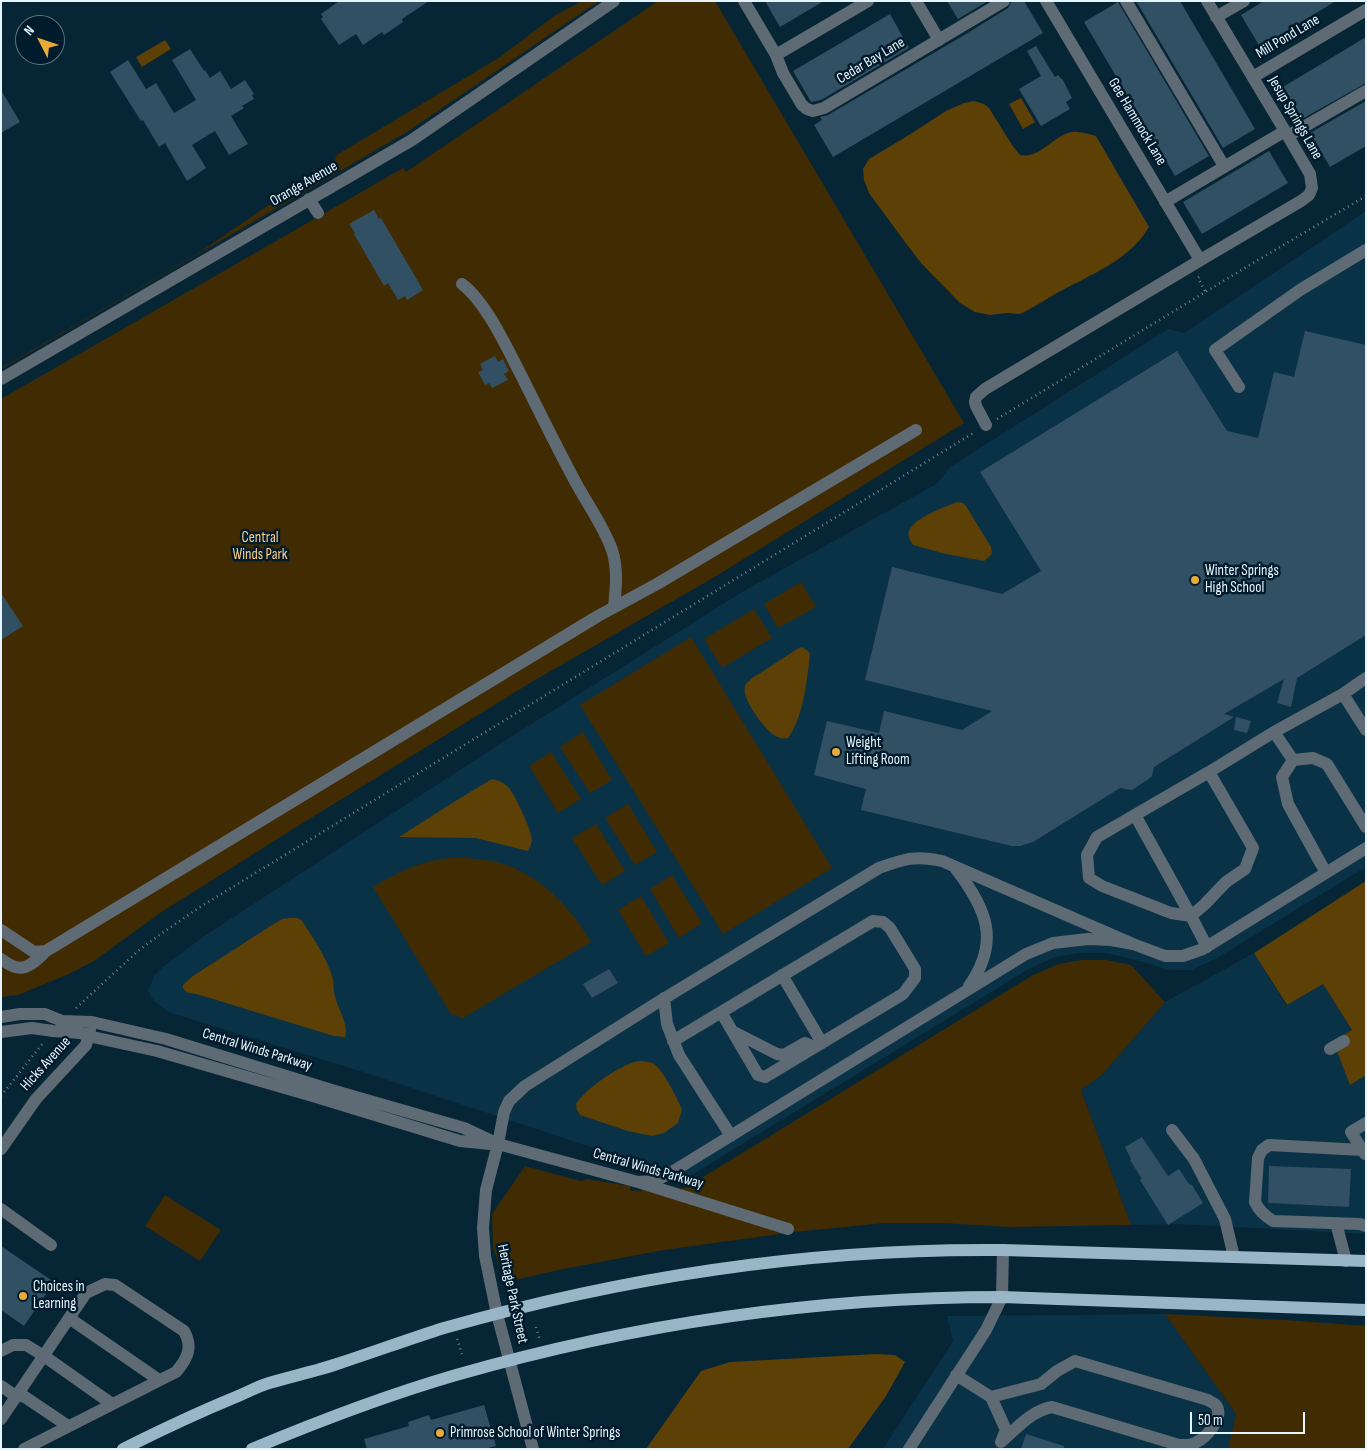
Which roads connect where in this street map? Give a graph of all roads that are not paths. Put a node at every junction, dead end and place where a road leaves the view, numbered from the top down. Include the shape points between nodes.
1 (614, 1) edge
2 (744, 1) edge
3 (868, 1) edge
4 (916, 1) edge
5 (1004, 1) edge
6 (1046, 1) edge
7 (1126, 1) edge
8 (1207, 1) edge
9 (1244, 1) edge
10 (1366, 10) edge
11 (1216, 17) junction
12 (939, 40) junction
13 (776, 55) junction
14 (1253, 77) junction
15 (1366, 91) edge
16 (1286, 134) junction
17 (1224, 166) junction
18 (309, 199) junction
19 (1165, 202) junction
20 (318, 213) dead end
21 (1366, 250) edge
22 (1200, 260) junction
23 (462, 284) dead end
24 (1, 380) edge
25 (1239, 387) dead end
26 (986, 425) road end
27 (916, 430) dead end
28 (614, 607) junction
29 (1366, 678) edge
30 (1343, 694) junction
31 (1366, 730) edge
32 (1274, 732) junction
33 (1293, 760) junction
34 (1209, 772) junction
35 (1135, 815) junction
36 (1366, 827) edge
37 (1366, 848) edge
38 (954, 866) junction
39 (1326, 873) junction
40 (1191, 916) junction
41 (1, 930) edge
42 (1133, 944) junction
43 (1206, 947) junction
44 (46, 951) junction
45 (1, 959) edge
46 (782, 975) junction
47 (964, 992) junction
48 (664, 998) junction
49 (721, 1012) junction
50 (1, 1018) edge
51 (92, 1022) junction
52 (732, 1031) junction
53 (1, 1032) edge
54 (88, 1036) junction
55 (673, 1040) junction
56 (1344, 1041) dead end
57 (819, 1045) junction
58 (1330, 1049) dead end
59 (1366, 1124) edge
60 (1172, 1130) dead end
61 (731, 1136) junction
62 (498, 1144) junction
63 (1, 1148) edge
64 (1364, 1153) edge
65 (638, 1182) junction
66 (1, 1209) edge
67 (1336, 1223) junction
68 (1366, 1226) edge
69 (788, 1229) dead end
70 (51, 1245) dead end
71 (1003, 1250) junction
72 (1234, 1257) junction
73 (1346, 1261) junction
74 (1366, 1261) edge
75 (1002, 1297) junction
76 (1366, 1310) edge
77 (497, 1314) junction
78 (69, 1318) junction
79 (1, 1351) edge
80 (44, 1356) junction
81 (509, 1360) junction
82 (956, 1375) junction
83 (158, 1380) junction
84 (1, 1386) edge
85 (18, 1395) junction
86 (991, 1397) junction
87 (112, 1404) junction
88 (1, 1419) edge
89 (68, 1426) junction
90 (1000, 1445) edge
91 (24, 1449) edge
92 (123, 1449) edge
93 (252, 1449) edge
94 (532, 1449) edge
95 (909, 1449) edge

1 - 18 street, Orange Avenue via 412,140
2 - 13 street
3 - 13 street
4 - 12 street
5 - 12 street, Cedar Bay Lane
6 - 19 street, Gee Hammock Lane
7 - 17 street
8 - 11 street, Jesup Springs Lane
9 - 11 street
10 - 14 street, Mill Pond Lane
11 - 14 street, Jesup Springs Lane
12 - 13 street, Cedar Bay Lane via 817,111 800,102
14 - 16 street, Jesup Springs Lane
15 - 16 street
16 - 17 street
16 - 22 street, Jesup Springs Lane via 1312,180 1309,195
17 - 19 street
18 - 20 street
18 - 24 street, Orange Avenue
19 - 22 street, Gee Hammock Lane
21 - 25 street via 1300,290 1215,350
22 - 26 street, Jesup Springs Lane via 980,393 974,402
23 - 28 street via 480,303 506,348 606,536 615,561
27 - 28 street
28 - 44 street
29 - 30 street
30 - 31 street
30 - 32 street
32 - 33 street
32 - 34 street
33 - 36 street via 1313,758 1327,764
33 - 39 street via 1282,777 1288,804
34 - 35 street
34 - 40 street via 1253,848 1245,869 1226,882
35 - 40 street
35 - 40 street via 1098,837 1087,855 1089,878 1171,913
37 - 39 street
38 - 42 street, Heritage Park Street
38 - 47 street via 982,911 987,932 986,954 978,974
38 - 48 street, Heritage Park Street via 925,857 904,859 879,868
39 - 43 street
40 - 43 street
41 - 44 street via 34,952
42 - 43 street via 1165,956 1183,956
42 - 47 street via 1088,939 1053,943 1026,954
44 - 45 street via 21,968 14,968
46 - 49 street
46 - 57 street
46 - 57 street via 873,921 883,922 890,928 915,969 915,978 903,994
47 - 61 street
48 - 55 street via 667,1024
48 - 62 street, Heritage Park Street via 525,1086 504,1112
49 - 52 street
49 - 55 street
50 - 51 street, Central Winds Parkway via 45,1014 62,1021
51 - 54 street, Hicks Avenue
51 - 62 street, Central Winds Parkway via 166,1039 464,1128
52 - 57 street via 776,1054 784,1054 805,1043
52 - 57 street via 758,1075 765,1077
53 - 54 street, Central Winds Parkway via 32,1028
54 - 62 street, Central Winds Parkway via 166,1053 460,1141
54 - 63 street, Hicks Avenue via 86,1045 36,1099
55 - 61 street via 679,1055
56 - 58 street
59 - 64 street via 1351,1132
60 - 72 street via 1194,1159 1225,1219
61 - 65 street via 667,1175 654,1181
62 - 65 street, Central Winds Parkway
62 - 77 street, Heritage Park Street via 486,1190 483,1228 485,1256
64 - 67 street via 1268,1145 1258,1158 1256,1202 1265,1216 1273,1221
65 - 69 street, Central Winds Parkway
66 - 70 street
67 - 68 street
67 - 73 street
71 - 72 main road
71 - 75 street
71 - 77 main road via 878,1252 749,1264 685,1273
72 - 73 main road
73 - 74 main road
75 - 76 main road
75 - 81 main road via 882,1300 756,1312 632,1332
75 - 82 street via 986,1330
77 - 81 street, Heritage Park Street
77 - 92 main road via 269,1383
78 - 80 street
78 - 83 street
78 - 83 street via 86,1293 106,1284 115,1285 184,1331 188,1339 188,1354 176,1372
79 - 80 street via 20,1344
80 - 85 street
80 - 87 street
81 - 93 main road via 401,1393
81 - 94 street, Heritage Park Street
82 - 86 street
82 - 95 street
83 - 87 street
84 - 85 street
85 - 88 street
85 - 89 street
86 - 90 street via 1006,1430
86 - 90 street via 1040,1384 1075,1361 1208,1400 1219,1412 1203,1439 1192,1445 1179,1445 1052,1406 1027,1418
87 - 89 street
89 - 91 street

